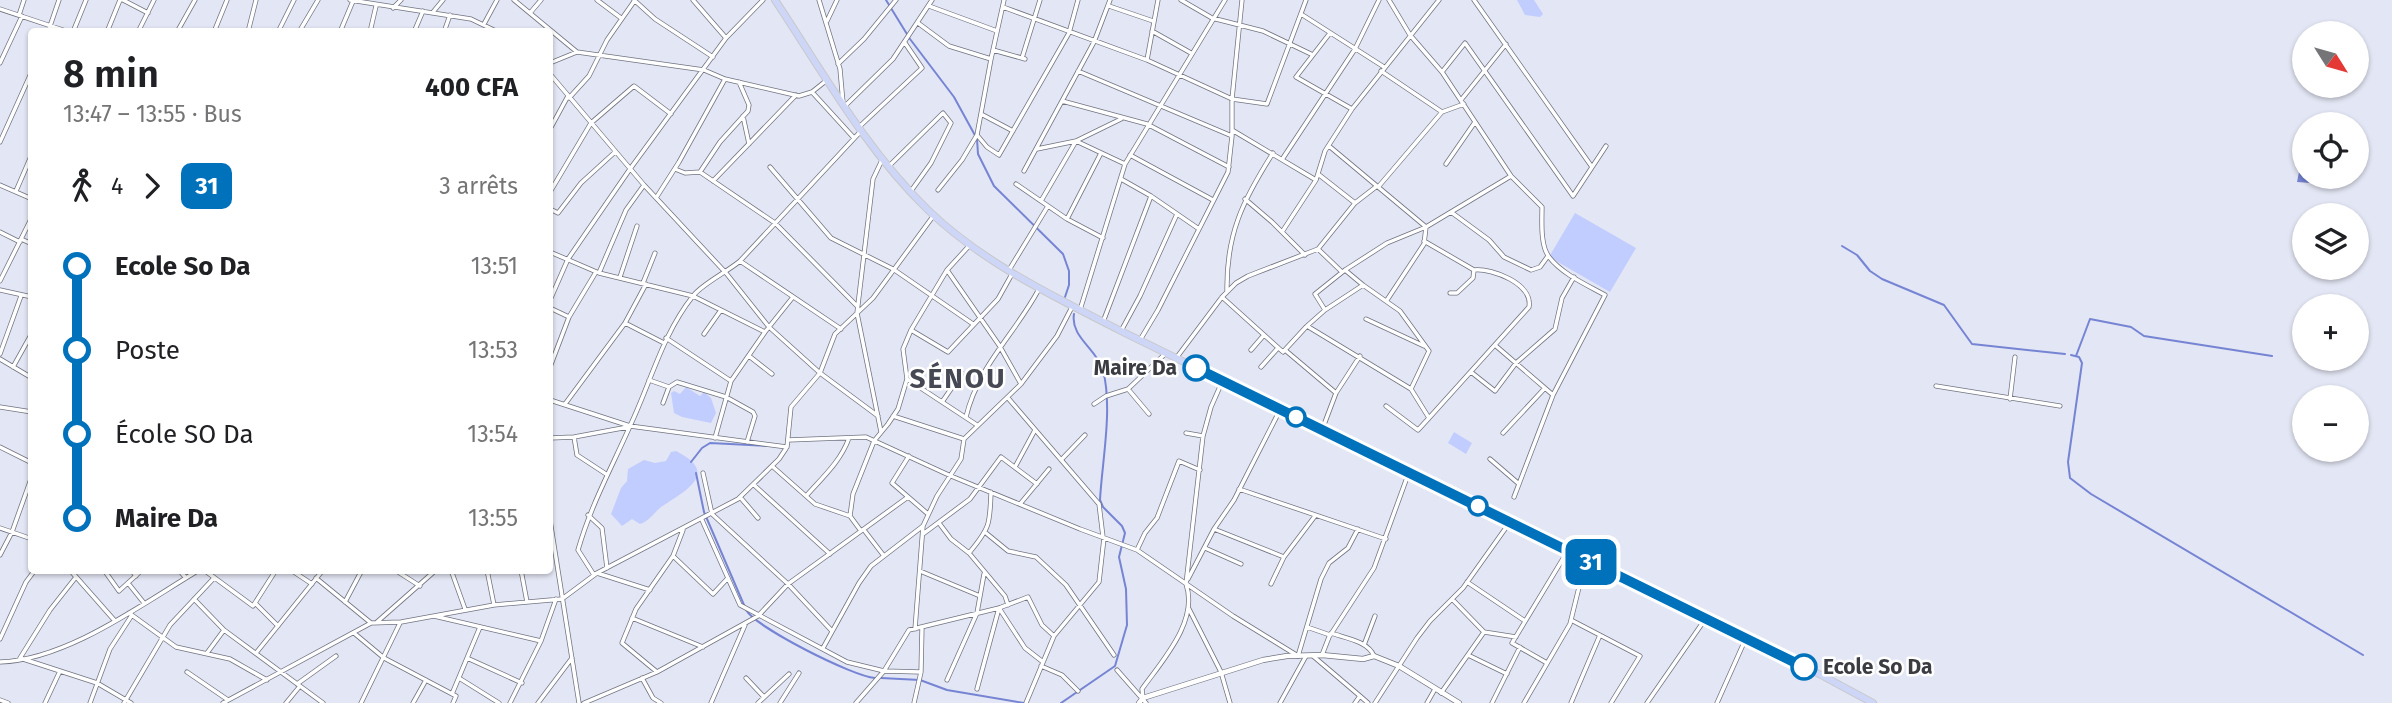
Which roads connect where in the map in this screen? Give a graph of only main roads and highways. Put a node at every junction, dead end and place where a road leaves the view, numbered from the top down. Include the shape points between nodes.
1 (775, 0) edge
2 (1873, 703) edge

1 - 2 highway via 888,167 934,215 1010,272 1166,354

